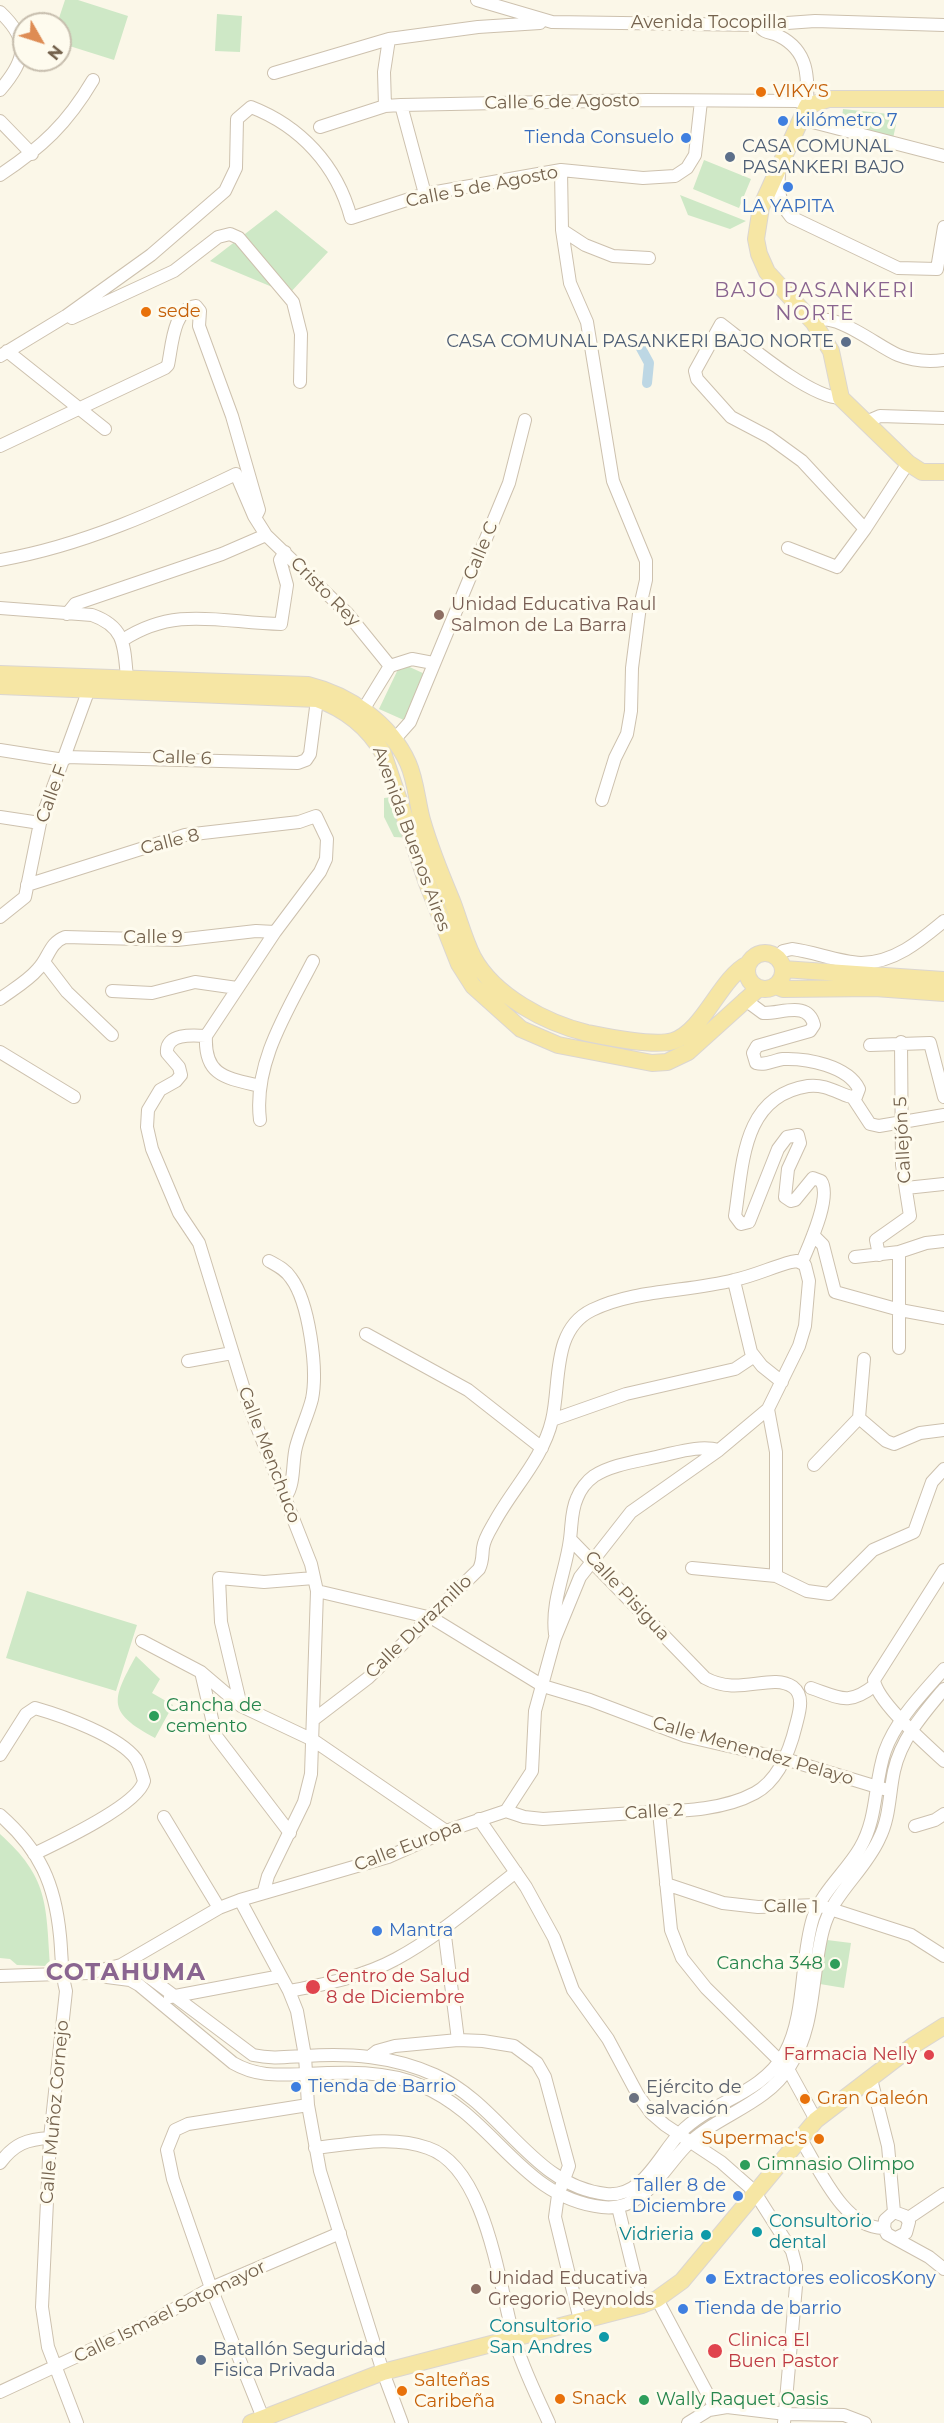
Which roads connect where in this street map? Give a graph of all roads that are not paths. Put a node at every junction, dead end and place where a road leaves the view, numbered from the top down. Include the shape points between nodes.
1 (477, 0) edge
2 (0, 12) edge
3 (542, 20) junction
4 (759, 25) junction
5 (944, 25) edge
6 (389, 39) junction
7 (274, 73) dead end
8 (93, 80) dead end
9 (0, 90) edge
10 (944, 99) edge
11 (701, 101) junction
12 (401, 105) junction
13 (385, 106) junction
14 (804, 112) junction
15 (0, 121) edge
16 (320, 127) dead end
17 (32, 154) junction
18 (944, 156) edge
19 (780, 168) junction
20 (561, 170) junction
21 (0, 176) edge
22 (425, 194) junction
23 (944, 226) edge
24 (562, 230) junction
25 (649, 258) dead end
26 (66, 316) junction
27 (814, 323) junction
28 (3, 353) edge
29 (944, 360) edge
30 (300, 382) dead end
31 (842, 398) junction
32 (78, 410) junction
33 (944, 418) edge
34 (525, 420) dead end
35 (866, 422) junction
36 (105, 429) dead end
37 (0, 446) edge
38 (908, 463) junction
39 (944, 472) edge
40 (254, 516) junction
41 (865, 529) junction
42 (266, 535) junction
43 (788, 548) dead end
44 (285, 552) junction
45 (0, 560) edge
46 (0, 608) edge
47 (67, 614) junction
48 (123, 640) junction
49 (433, 663) junction
50 (390, 666) junction
51 (0, 674) edge
52 (127, 678) junction
53 (0, 686) edge
54 (101, 686) junction
55 (318, 693) junction
56 (363, 710) junction
57 (372, 726) junction
58 (393, 741) junction
59 (0, 750) edge
60 (65, 758) junction
61 (602, 800) dead end
62 (0, 817) edge
63 (40, 823) junction
64 (27, 885) junction
65 (0, 917) edge
66 (944, 921) edge
67 (275, 932) junction
68 (313, 961) dead end
69 (44, 962) junction
70 (781, 963) junction
71 (748, 964) junction
72 (944, 980) edge
73 (776, 986) junction
74 (237, 988) junction
75 (759, 988) junction
76 (112, 991) dead end
77 (944, 993) edge
78 (0, 999) edge
79 (744, 999) junction
80 (112, 1035) dead end
81 (206, 1036) junction
82 (901, 1042) junction
83 (870, 1045) dead end
84 (0, 1052) edge
85 (260, 1086) junction
86 (74, 1096) dead end
87 (944, 1097) edge
88 (853, 1098) junction
89 (944, 1116) edge
90 (260, 1120) dead end
91 (903, 1124) junction
92 (944, 1184) edge
93 (906, 1188) junction
94 (813, 1234) junction
95 (944, 1241) edge
96 (899, 1252) junction
97 (879, 1255) junction
98 (855, 1257) dead end
99 (269, 1261) dead end
100 (802, 1262) junction
101 (734, 1281) junction
102 (900, 1310) junction
103 (944, 1318) edge
104 (366, 1334) dead end
105 (899, 1348) dead end
106 (232, 1353) junction
107 (753, 1357) junction
108 (864, 1359) dead end
109 (188, 1361) dead end
110 (782, 1382) junction
111 (768, 1409) junction
112 (859, 1418) junction
113 (552, 1420) junction
114 (944, 1430) edge
115 (542, 1448) junction
116 (719, 1450) junction
117 (814, 1466) dead end
118 (944, 1469) edge
119 (286, 1496) junction
120 (570, 1539) junction
121 (592, 1559) junction
122 (692, 1568) dead end
123 (944, 1570) edge
124 (776, 1576) junction
125 (314, 1578) junction
126 (317, 1591) junction
127 (432, 1618) junction
128 (555, 1638) junction
129 (142, 1641) dead end
130 (944, 1669) edge
131 (201, 1672) junction
132 (875, 1685) junction
133 (543, 1686) junction
134 (811, 1688) dead end
135 (944, 1689) edge
136 (240, 1706) junction
137 (313, 1720) junction
138 (902, 1721) junction
139 (912, 1731) junction
140 (313, 1740) junction
141 (0, 1755) edge
142 (785, 1759) junction
143 (944, 1761) edge
144 (877, 1787) junction
145 (891, 1791) junction
146 (507, 1811) junction
147 (659, 1812) junction
148 (944, 1814) edge
149 (0, 1815) edge
150 (164, 1817) dead end
151 (479, 1819) junction
152 (915, 1826) dead end
153 (446, 1831) junction
154 (290, 1833) junction
155 (34, 1854) junction
156 (516, 1872) junction
157 (666, 1884) junction
158 (264, 1891) junction
159 (240, 1900) junction
160 (818, 1905) junction
161 (219, 1908) junction
162 (831, 1908) junction
163 (444, 1928) junction
164 (154, 1946) junction
165 (944, 1956) edge
166 (122, 1965) junction
167 (137, 1968) junction
168 (88, 1973) junction
169 (61, 1975) junction
170 (0, 1976) edge
171 (281, 1976) junction
172 (115, 1978) junction
173 (130, 1980) junction
174 (289, 1991) junction
175 (173, 1996) junction
176 (158, 2000) junction
177 (944, 2026) edge
178 (458, 2040) junction
179 (372, 2055) junction
180 (305, 2056) junction
181 (784, 2065) junction
182 (306, 2074) junction
183 (871, 2079) junction
184 (308, 2105) junction
185 (816, 2120) junction
186 (679, 2134) junction
187 (50, 2138) junction
188 (800, 2138) junction
189 (690, 2142) junction
190 (315, 2148) junction
191 (0, 2163) edge
192 (564, 2181) junction
193 (754, 2191) junction
194 (944, 2194) edge
195 (558, 2195) junction
196 (618, 2207) junction
197 (894, 2212) junction
198 (907, 2218) junction
199 (884, 2228) junction
200 (340, 2233) junction
201 (897, 2238) junction
202 (944, 2269) edge
203 (211, 2288) junction
204 (649, 2302) junction
205 (580, 2320) junction
206 (514, 2340) junction
207 (54, 2368) junction
208 (383, 2372) junction
209 (0, 2392) edge
210 (715, 2408) junction
211 (785, 2419) edge
212 (260, 2421) edge
213 (77, 2423) edge
214 (402, 2423) edge
215 (549, 2423) edge
216 (688, 2423) edge
217 (865, 2423) edge

1 - 3 street, Avenida Tocopilla
2 - 9 street via 22,43 21,61
3 - 4 street, Avenida Tocopilla
3 - 6 street
4 - 5 street, Avenida Tocopilla via 815,21
4 - 14 street via 765,32 788,42 808,69
6 - 7 street
6 - 13 street via 384,72
8 - 17 street via 70,117
10 - 14 main road via 829,99
11 - 12 street, Calle 6 de Agosto
11 - 14 street, Calle 6 de Agosto via 799,101
11 - 20 street, Calle 5 de Agosto via 694,155 680,174 643,178
12 - 13 street, Calle 6 de Agosto
12 - 22 street
13 - 16 street, Calle 6 de Agosto
14 - 18 street, Calle 6 de Agosto
14 - 19 main road
15 - 17 street
17 - 21 street
19 - 23 street via 778,195 791,217 898,268 937,269
19 - 27 main road via 757,221 759,254 767,272
20 - 22 street, Calle 5 de Agosto
20 - 24 street
22 - 26 street, Calle 5 de Agosto via 349,212 324,162 306,140 251,107 237,119 236,168 225,191 151,255
24 - 25 street via 613,256
24 - 61 street via 570,284 587,322 595,361 613,481 646,561 627,734
26 - 28 street
26 - 30 street via 75,317 174,271 218,237 235,236 293,302 301,334
27 - 29 street via 836,321 910,359
27 - 31 main road via 831,351
28 - 32 street
31 - 35 main road
31 - 41 street via 831,398 785,373 721,324 695,375 730,417 769,437 802,461
32 - 36 street
32 - 37 street
32 - 40 street via 165,368 182,314 192,305 199,307 199,326 232,416 256,499 259,512
33 - 35 street via 880,416
34 - 49 street, Calle C via 509,483
35 - 38 main road
38 - 39 main road via 922,472
38 - 41 street
40 - 42 street, Cristo Rey
40 - 45 street, Cristo Rey via 236,474 136,519 50,550
41 - 43 street via 837,567
42 - 44 street, Cristo Rey
42 - 47 street via 75,604
44 - 48 street via 280,560 287,585 281,624 213,618 162,620
44 - 50 street, Cristo Rey via 361,628
46 - 47 street
47 - 48 street via 105,620
48 - 52 street
49 - 50 street via 412,659
49 - 58 street, Calle C via 410,722
50 - 56 street
51 - 54 main road, Avenida Buenos Aires
52 - 54 main road, Avenida Buenos Aires
52 - 55 main road, Avenida Buenos Aires via 308,685
53 - 54 main road, Avenida Buenos Aires
54 - 55 main road, Avenida Buenos Aires
54 - 60 street, Calle F
55 - 56 main road, Avenida Buenos Aires
55 - 57 main road, Avenida Buenos Aires via 356,720
55 - 60 street, Calle 6 via 310,754 298,763
56 - 57 main road, Avenida Buenos Aires
57 - 58 main road, Avenida Buenos Aires
57 - 79 main road, Avenida Buenos Aires via 459,964 482,996 521,1029 558,1045 652,1063 667,1062 688,1052
58 - 71 main road, Avenida Buenos Aires via 408,763 436,861 472,955 494,982 530,1009 572,1029 646,1041 672,1041 686,1033
59 - 60 street, Calle 6
60 - 63 street, Calle F
62 - 63 street
63 - 64 street, Calle F
64 - 65 street, Calle F via 22,901
64 - 67 street, Calle 8 via 185,835 299,822 316,816 327,838 326,859
66 - 70 street via 899,953 876,961 861,963 792,949 783,951
67 - 69 street, Calle 9 via 256,930 177,940 65,937 51,947
67 - 74 street
68 - 85 street via 267,1057
69 - 78 street
69 - 80 street via 67,992
70 - 71 main road via 762,953
70 - 72 main road
70 - 73 main road via 781,981
71 - 75 main road via 750,981
73 - 75 main road
73 - 77 main road
74 - 76 street via 195,982 152,993
74 - 81 street
75 - 79 main road, Avenida Buenos Aires
79 - 88 street via 764,1013 801,1010 814,1025 810,1031 757,1046 754,1061 763,1064 781,1059 801,1060 839,1071 856,1084 858,1094
81 - 85 street via 205,1054 210,1065 221,1073
81 - 106 street, Calle Menchuco via 174,1038 167,1046 167,1053 179,1066 181,1075 152,1099 147,1127 178,1213 199,1244
82 - 83 street
82 - 87 street via 930,1043
82 - 91 street, Callejón 5
84 - 86 street
85 - 90 street
88 - 91 street via 870,1124
88 - 94 street via 827,1086 807,1086 789,1093 762,1110 745,1149 736,1220 741,1224 749,1222 778,1149 787,1137 795,1134 800,1143 788,1169 785,1197 795,1200 810,1180 821,1180 824,1194
89 - 91 street
91 - 93 street, Callejón 5
92 - 93 street
93 - 97 street, Callejón 5 via 910,1216 876,1240
94 - 100 street
94 - 102 street via 823,1245 835,1293
95 - 96 street
96 - 97 street
96 - 102 street
97 - 98 street
99 - 119 street via 286,1272 298,1290 313,1361 312,1397
100 - 101 street via 782,1264
100 - 110 street via 809,1281 805,1326
101 - 107 street
101 - 113 street, Calle Duraznillo via 615,1302 578,1320 565,1340 556,1372
102 - 103 street
102 - 105 street
104 - 115 street via 468,1390
106 - 109 street
106 - 119 street, Calle Menchuco
107 - 110 street
107 - 113 street via 735,1369 626,1394
108 - 112 street
110 - 111 street
111 - 116 street
111 - 124 street via 776,1452
112 - 114 street via 894,1444 920,1433
112 - 117 street
113 - 115 street, Calle Duraznillo
115 - 127 street, Calle Duraznillo via 494,1523 483,1545 478,1569
116 - 120 street, Calle Pisigua via 690,1449 594,1476 577,1497
116 - 121 street via 631,1512
118 - 124 street via 932,1482 914,1532 873,1550 829,1594 807,1591
119 - 125 street, Calle Menchuco
120 - 121 street, Calle Pisigua
120 - 128 street via 554,1611
121 - 128 street via 572,1592
121 - 142 street, Calle Pisigua via 705,1678 723,1686 772,1682 795,1689 800,1696 798,1714
122 - 124 street
123 - 132 street via 876,1674
125 - 126 street, Calle Menchuco
125 - 136 street via 264,1582 219,1578 221,1622
126 - 127 street, Calle Menendez Pelayo
126 - 137 street, Calle Menchuco
127 - 133 street, Calle Menendez Pelayo
127 - 137 street, Calle Duraznillo via 368,1678
128 - 133 street
129 - 131 street
130 - 138 street
131 - 136 street
131 - 154 street via 216,1736
132 - 134 street via 862,1695 844,1700
132 - 138 street
133 - 142 street, Calle Menendez Pelayo via 685,1736
133 - 146 street via 535,1711 532,1771
135 - 139 street
136 - 140 street
137 - 140 street, Calle Menchuco
138 - 139 street
138 - 144 street via 886,1750
139 - 143 street
139 - 145 street via 898,1755
140 - 153 street
140 - 154 street, Calle Menchuco via 308,1790
141 - 155 street via 26,1714 35,1708 108,1739 126,1749 140,1765 144,1781 138,1793 81,1831
142 - 144 street, Calle Menendez Pelayo
142 - 147 street, Calle 2 via 754,1793 721,1804
144 - 145 street, Calle Menendez Pelayo
144 - 160 street via 873,1816 860,1848
145 - 162 street via 880,1839
146 - 147 street, Calle 2 via 543,1819
146 - 151 street, Calle Europa
147 - 157 street
148 - 152 street
149 - 155 street, Calle Muñoz Cornejo
150 - 161 street
151 - 153 street, Calle Europa
151 - 156 street
153 - 158 street, Calle Europa via 388,1857
154 - 158 street, Calle Menchuco
155 - 169 street, Calle Muñoz Cornejo via 51,1883 56,1904
156 - 163 street
156 - 186 street via 550,1931 573,1990 608,2039 638,2095 651,2113
157 - 160 street, Calle 1 via 723,1903 758,1907
157 - 181 street via 671,1930 682,1958 706,1988
158 - 159 street, Calle Europa
159 - 161 street, Calle Europa
159 - 171 street
160 - 162 street, Calle 1
160 - 181 street via 808,1937
161 - 164 street, Calle Europa
162 - 165 street, Calle 1 via 911,1935
162 - 181 street via 823,1930 805,2034
163 - 174 street via 394,1960 338,1982
163 - 178 street
164 - 166 street, Calle Europa
164 - 167 street, Calle Europa
166 - 167 street
166 - 168 street
166 - 172 street
167 - 173 street, Calle Europa
167 - 175 street
168 - 169 street
168 - 172 street
169 - 170 street
169 - 187 street, Calle Muñoz Cornejo via 66,1991
171 - 174 street
171 - 175 street
172 - 173 street
173 - 176 street
174 - 180 street
175 - 176 street
175 - 180 street via 253,2055 272,2059
176 - 182 street via 247,2071
177 - 183 main road
178 - 179 street via 395,2046
178 - 192 street via 514,2046 537,2063 545,2077 566,2150 569,2166
179 - 180 street
179 - 192 street via 414,2067 460,2088 497,2119 547,2171
180 - 182 street
181 - 185 street
181 - 186 street
181 - 189 street via 760,2098
182 - 184 street
182 - 195 street via 372,2073 421,2086 451,2100 471,2115 529,2176
183 - 185 main road
183 - 197 street via 888,2146
184 - 190 street
184 - 203 street via 188,2124 171,2135 167,2158
185 - 188 main road
186 - 189 street
186 - 192 street via 650,2171 628,2190 604,2194
187 - 191 street via 27,2139 10,2150
187 - 207 street, Calle Muñoz Cornejo via 42,2307
188 - 193 main road
188 - 199 street via 850,2214 866,2226
189 - 193 street via 722,2162
189 - 196 street via 644,2194
190 - 200 street
190 - 206 street via 379,2141 411,2144 428,2148 450,2162 473,2196 488,2230
192 - 195 street
193 - 204 main road via 682,2281
193 - 211 street via 786,2241 796,2266
194 - 198 street
195 - 196 street via 603,2208
195 - 205 street via 555,2217
196 - 204 street
197 - 198 street
197 - 199 street via 887,2216
198 - 201 street via 908,2229
199 - 201 street
200 - 203 street, Calle Ismael Sotomayor
200 - 208 street
201 - 202 street
203 - 207 street, Calle Ismael Sotomayor via 156,2320
203 - 212 street
204 - 205 main road
204 - 210 street
205 - 206 main road
206 - 208 main road
206 - 215 street
207 - 209 street, Calle Ismael Sotomayor
207 - 213 street, Calle Muñoz Cornejo
208 - 212 main road
208 - 214 street
210 - 211 street
210 - 216 street
211 - 217 street via 844,2415

